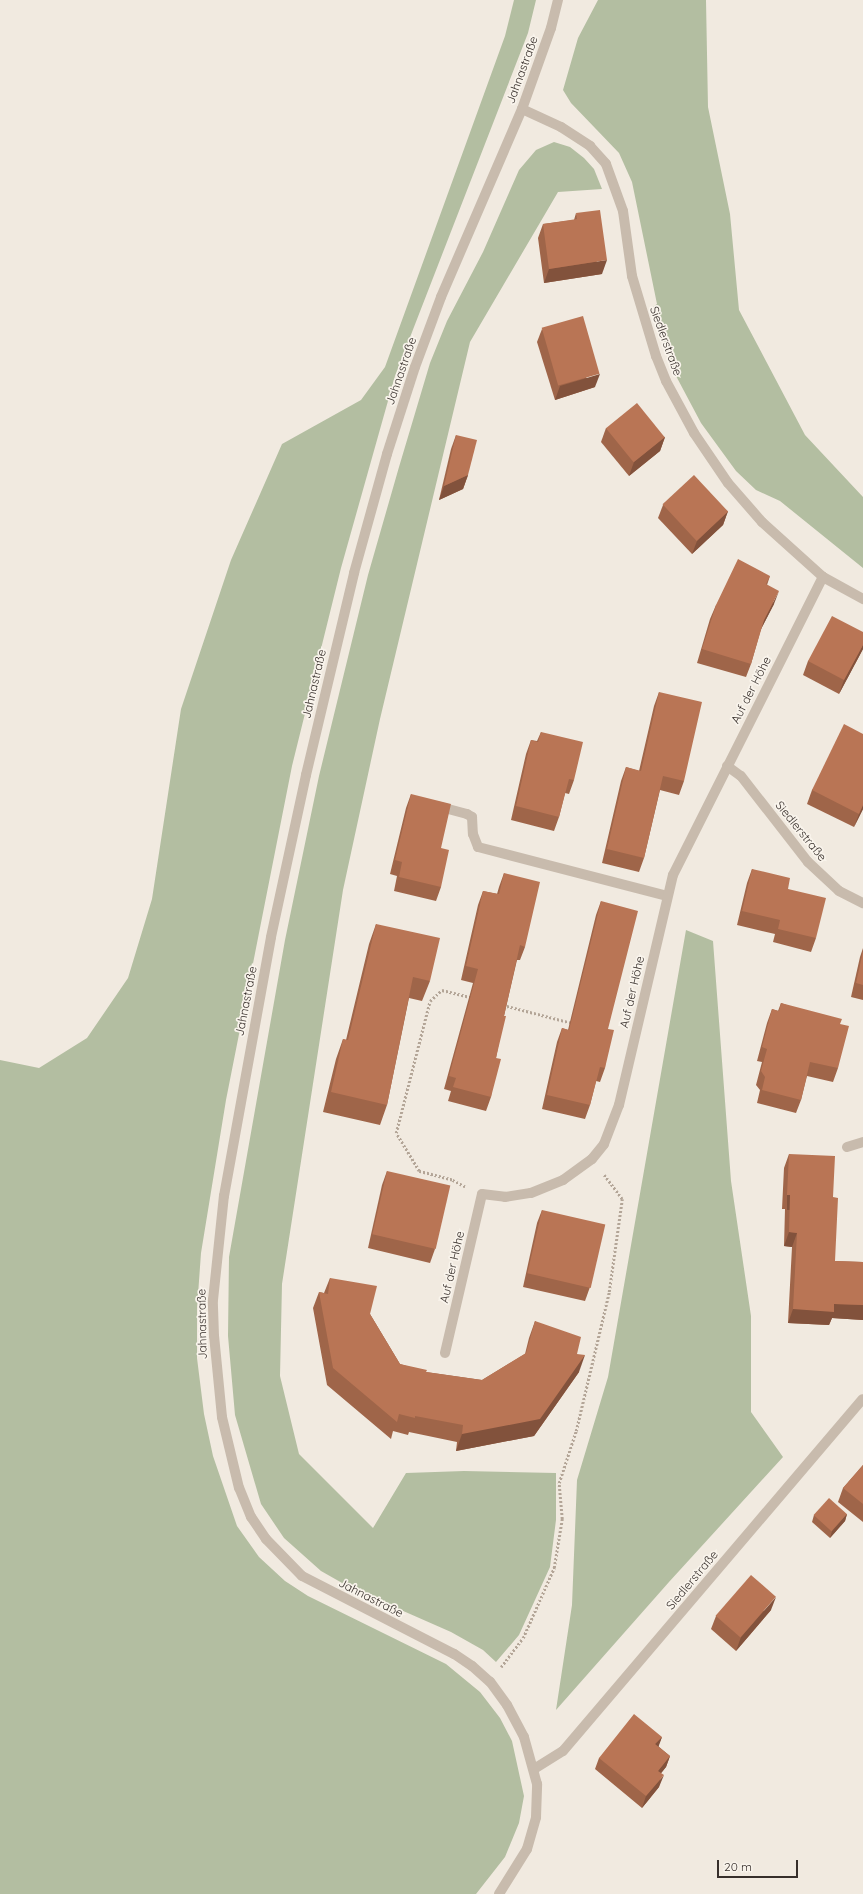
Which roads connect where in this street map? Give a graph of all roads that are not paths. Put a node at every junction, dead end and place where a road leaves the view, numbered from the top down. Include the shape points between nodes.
1 (558, 0) edge
2 (522, 108) junction
3 (823, 577) junction
4 (863, 599) edge
5 (727, 766) junction
6 (434, 805) edge
7 (667, 896) junction
8 (863, 903) edge
9 (863, 1142) edge
10 (846, 1147) dead end
11 (445, 1353) dead end
12 (863, 1399) edge
13 (534, 1769) junction
14 (500, 1894) edge

1 - 2 street, Jahnastraße via 551,28
2 - 3 street, Siedlerstraße via 562,127 590,146 606,164 623,211 632,276 644,324 666,381 694,433 728,483 762,522
2 - 13 street, Jahnastraße via 441,297 415,367 387,454 354,573 271,937 224,1196 213,1300 222,1417 239,1488 251,1517 266,1540 302,1576 454,1654 490,1682 507,1705 524,1737
3 - 4 street, Siedlerstraße
3 - 5 street, Auf der Höhe
5 - 7 street, Auf der Höhe via 681,855
5 - 8 street, Siedlerstraße via 740,776 808,862 839,891
6 - 7 street via 467,814 472,818 473,834 478,847
7 - 11 street, Auf der Höhe via 619,1105 604,1144 592,1159 563,1180 531,1193 505,1197 482,1194
9 - 10 street
12 - 13 street, Siedlerstraße via 563,1751
13 - 14 street, Jahnastraße via 537,1802 532,1833 519,1866

